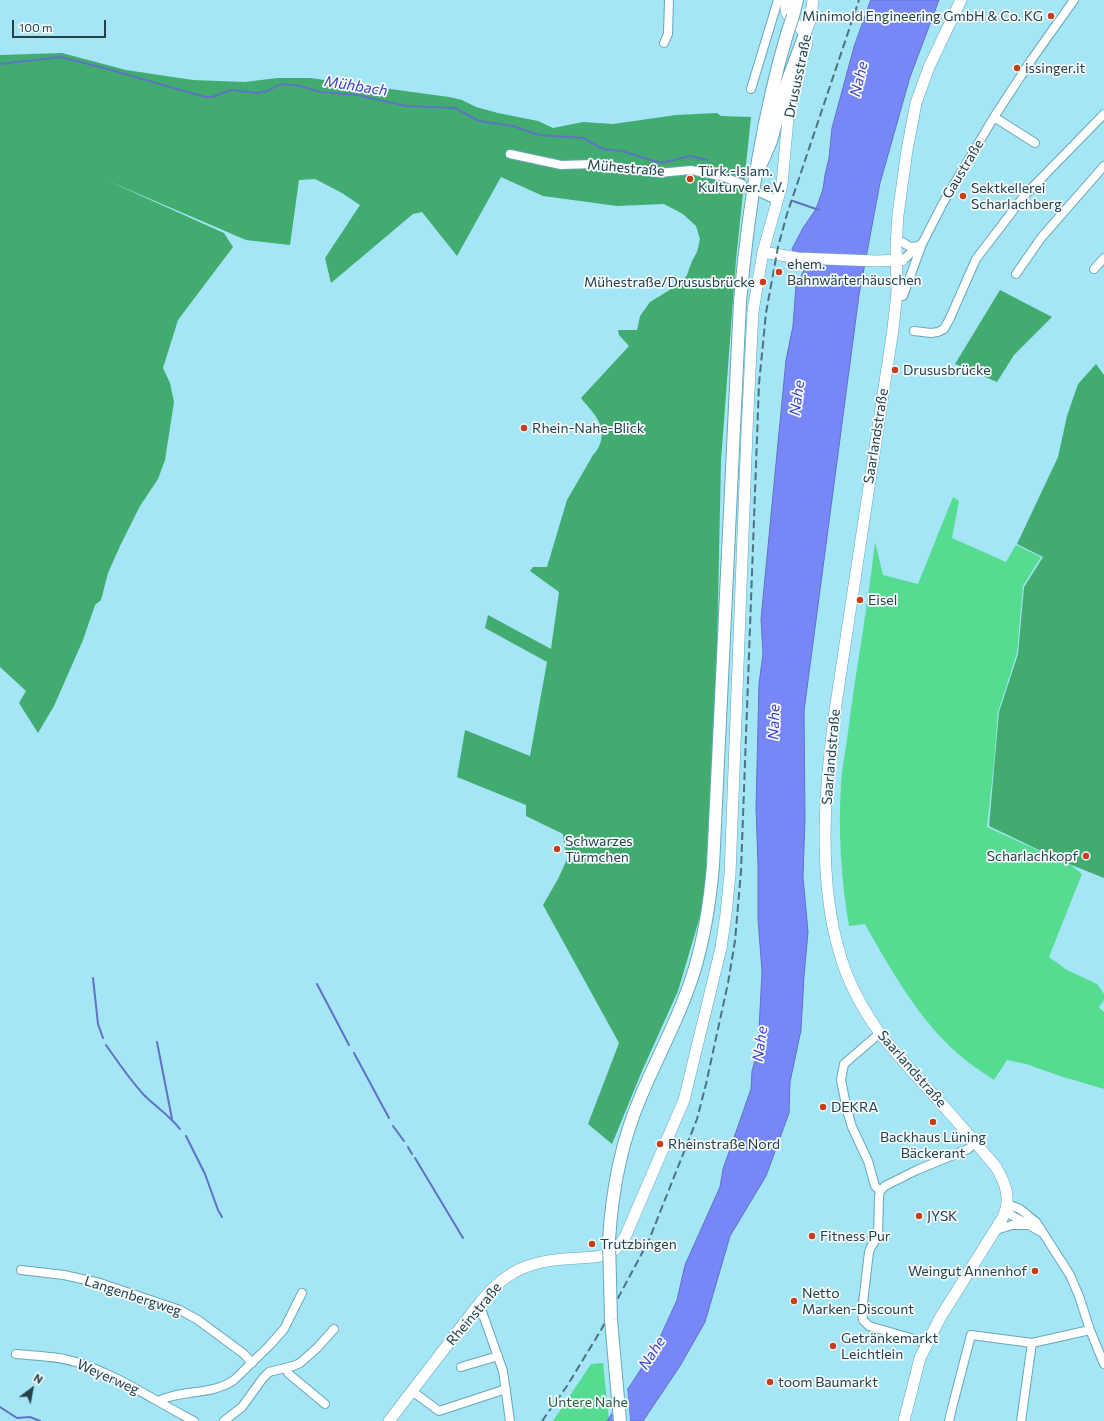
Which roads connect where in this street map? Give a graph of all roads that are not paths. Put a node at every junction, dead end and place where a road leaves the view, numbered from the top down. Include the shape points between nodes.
1 (669, 0) edge
2 (778, 0) edge
3 (787, 0) edge
4 (800, 0) edge
5 (813, 0) edge
6 (961, 0) edge
7 (1074, 0) edge
8 (795, 6) edge
9 (805, 34) junction
10 (664, 43) dead end
11 (751, 89) dead end
12 (1104, 114) edge
13 (994, 117) junction
14 (1035, 143) dead end
15 (510, 154) dead end
16 (1104, 166) edge
17 (754, 180) junction
18 (742, 184) dead end
19 (761, 193) dead end
20 (778, 201) junction
21 (898, 215) junction
22 (902, 242) junction
23 (920, 245) junction
24 (763, 252) junction
25 (918, 256) junction
26 (1104, 258) edge
27 (900, 261) junction
28 (1094, 269) dead end
29 (1016, 274) dead end
30 (903, 296) junction
31 (894, 329) junction
32 (914, 331) dead end
33 (880, 1033) junction
34 (976, 1142) junction
35 (880, 1191) junction
36 (1007, 1207) junction
37 (1028, 1225) junction
38 (996, 1230) junction
39 (1043, 1233) junction
40 (21, 1270) dead end
41 (302, 1293) dead end
42 (478, 1305) junction
43 (334, 1329) dead end
44 (1090, 1330) junction
45 (928, 1343) junction
46 (1032, 1344) junction
47 (16, 1354) dead end
48 (498, 1356) junction
49 (252, 1363) junction
50 (1104, 1364) edge
51 (285, 1368) junction
52 (461, 1368) dead end
53 (506, 1389) junction
54 (412, 1391) junction
55 (158, 1401) junction
56 (324, 1404) dead end
57 (194, 1421) edge
58 (224, 1421) edge
59 (389, 1421) edge
60 (510, 1421) edge
61 (620, 1421) edge
62 (904, 1421) edge
63 (949, 1421) edge
64 (1021, 1421) edge

1 - 10 street via 668,34
2 - 11 street
3 - 9 main road via 786,14
4 - 8 highway
5 - 9 main road, Drususstraße
6 - 21 main road via 916,103
7 - 13 street, Gaustraße
8 - 17 highway, bridge via 768,103
9 - 17 highway via 786,85 771,142
9 - 20 main road, Drususstraße via 807,43 789,107
12 - 32 street via 1025,195 976,259 944,329 931,333
13 - 14 street
13 - 23 street, Gaustraße
15 - 18 street, Mühestraße via 561,165 595,164 659,173 692,170
16 - 29 street via 1041,238
17 - 61 highway, bridge via 740,302 710,897 695,969 641,1097 627,1136 615,1184 609,1240 611,1320
19 - 20 street
20 - 24 main road, Drususstraße
21 - 22 main road
21 - 27 main road via 896,247
22 - 23 street via 910,247
22 - 27 main road
23 - 25 street, Gaustraße
23 - 27 street, Gaustraße
24 - 27 main road via 798,258
24 - 42 main road, Rheinstraße via 753,312 751,345 730,874 721,948 684,1100 626,1235 617,1248 599,1257 555,1260 527,1266 497,1284
25 - 27 street via 913,261
25 - 30 street, Gaustraße
26 - 28 street
27 - 30 main road, Saarlandstraße
27 - 31 main road, Saarlandstraße
30 - 31 main road, Saarlandstraße
31 - 33 main road, Saarlandstraße via 830,748 825,836 832,917 839,950 858,1000
33 - 34 main road, Saarlandstraße
33 - 35 street via 844,1064 841,1080 852,1127 868,1161 875,1186
34 - 35 street via 968,1149 917,1170
34 - 36 main road, Saarlandstraße via 1001,1175 1005,1184
35 - 45 street via 878,1236 869,1252 862,1318 869,1326
36 - 37 street via 1011,1215
36 - 38 main road
36 - 39 street via 1020,1209 1031,1217
37 - 38 street
37 - 39 street
38 - 45 main road via 940,1318
39 - 44 street via 1070,1275
40 - 49 street, Langenbergweg via 64,1275 100,1283 180,1310 226,1340
41 - 49 street via 284,1328
42 - 48 street
42 - 54 main road, Rheinstraße
43 - 51 street via 309,1356 300,1363
44 - 46 street
44 - 50 street
45 - 62 main road via 920,1358
46 - 63 street via 971,1336
46 - 64 street
47 - 55 street, Weyerweg via 79,1363
48 - 52 street
48 - 53 street
49 - 55 street via 234,1380 219,1388 166,1397
51 - 56 street
51 - 58 street via 266,1374 242,1407
53 - 54 street via 440,1411
53 - 60 street
54 - 59 main road, Rheinstraße
55 - 57 street, Weyerweg

